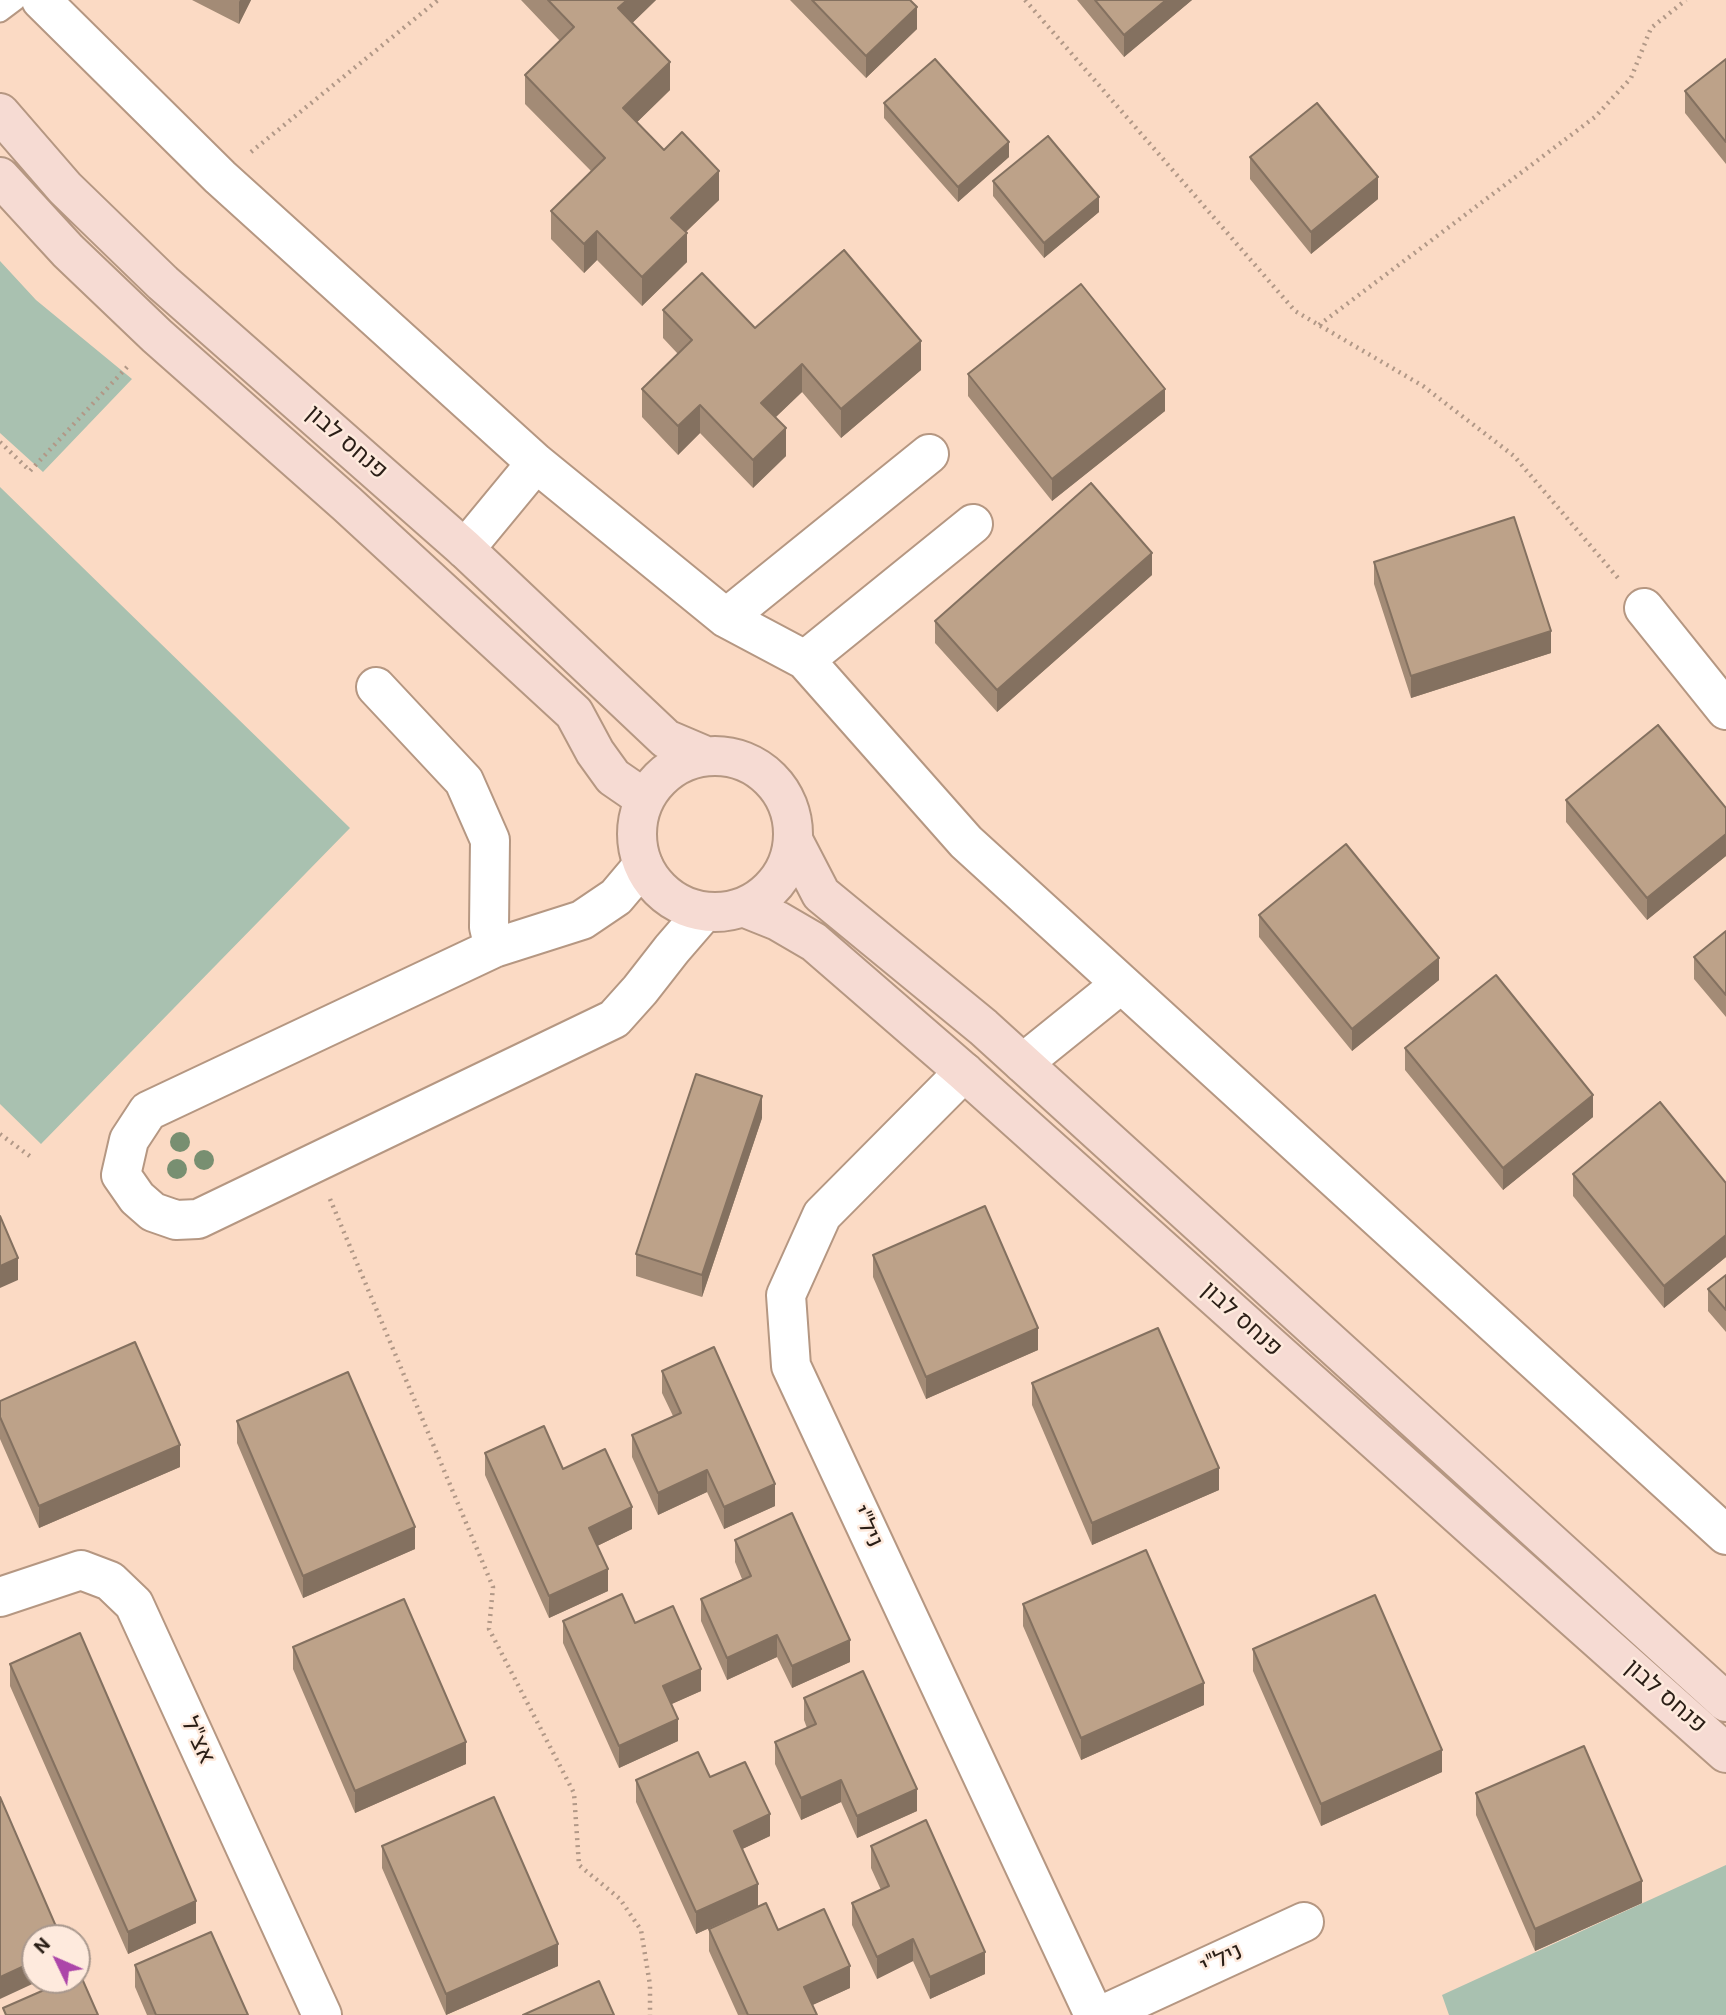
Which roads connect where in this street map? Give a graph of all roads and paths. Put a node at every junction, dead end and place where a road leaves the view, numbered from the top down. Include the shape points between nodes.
1 (16, 0) edge
2 (41, 0) edge
3 (438, 0) edge
4 (1025, 0) edge
5 (1686, 0) edge
6 (0, 12) edge
7 (0, 113) edge
8 (0, 177) edge
9 (220, 177) junction
10 (1319, 325) junction
11 (156, 336) junction
12 (0, 442) edge
13 (929, 454) dead end
14 (536, 463) junction
15 (973, 524) dead end
16 (465, 549) junction
17 (1644, 608) joint
18 (726, 618) junction
19 (805, 660) junction
20 (376, 687) dead end
21 (1726, 710) edge
22 (706, 756) junction
23 (645, 799) junction
24 (793, 840) junction
25 (643, 865) junction
26 (743, 907) junction
27 (704, 912) junction
28 (494, 948) junction
29 (1121, 984) junction
30 (1023, 1063) junction
31 (964, 1072) junction
32 (0, 1134) edge
33 (31, 1157) dead end
34 (315, 1163) junction
35 (1726, 1535) edge
36 (0, 1597) edge
37 (1726, 1702) edge
38 (1726, 1753) edge
39 (1304, 1922) dead end
40 (322, 2015) edge
41 (650, 2015) edge
42 (1094, 2015) edge
43 (1102, 2015) edge

1 - 6 lane
2 - 9 street
3 - 9 path
4 - 10 path via 1295,311
5 - 10 path via 1651,28 1631,78 1595,117
7 - 16 street, פנחס לבון via 65,188 163,283
8 - 11 street, פנחס לבון
9 - 14 street
10 - 17 path via 1423,386 1514,456
11 - 12 path via 30,471
11 - 23 street, פנחס לבון via 574,713 613,777
13 - 18 street
14 - 16 street
14 - 18 street
15 - 19 street
16 - 22 street, פנחס לבון via 666,739
17 - 21 street
18 - 19 street
19 - 29 street via 966,842
20 - 28 street via 464,781 490,840 489,927
22 - 23 street via 681,763 660,779
22 - 24 street via 751,764 769,777 784,795 792,817
23 - 25 street via 638,821
24 - 26 street via 779,881
24 - 30 street, פנחס לבון via 821,894
25 - 27 street via 667,896
25 - 28 street via 616,897 582,919
26 - 27 street
26 - 31 street, פנחס לבון via 814,942
27 - 34 street via 614,1019
28 - 34 street via 148,1111 129,1140 121,1175 136,1198 153,1212 176,1220 198,1219
29 - 30 street
29 - 35 street
30 - 37 street, פנחס לבון
31 - 38 street, פנחס לבון
31 - 42 street, ניל"י via 821,1214 786,1295 791,1366
32 - 33 path
34 - 41 path via 493,1587 489,1629 574,1793 579,1865 620,1899 641,1930
36 - 40 street, אצ"ל via 81,1570 110,1581 134,1604
39 - 43 street, ניל"י

